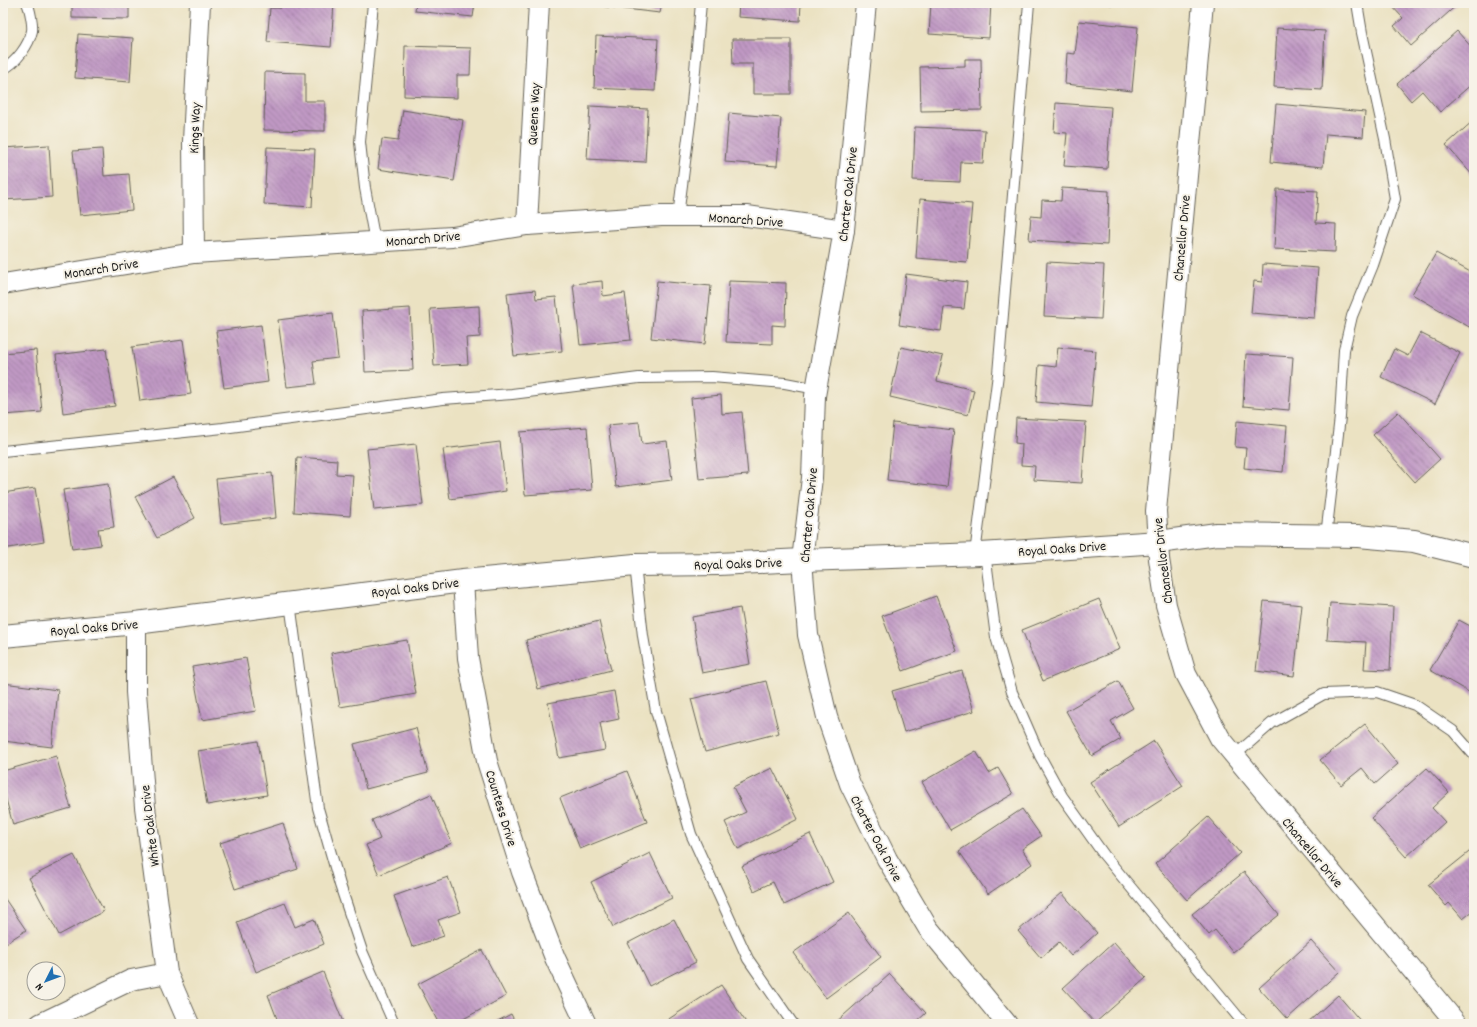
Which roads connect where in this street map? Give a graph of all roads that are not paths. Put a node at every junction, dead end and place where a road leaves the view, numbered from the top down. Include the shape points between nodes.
1 (27, 3) edge
2 (200, 3) edge
3 (373, 3) edge
4 (539, 3) edge
5 (701, 3) edge
6 (866, 3) edge
7 (1029, 3) edge
8 (1203, 3) edge
9 (1357, 3) edge
10 (3, 69) edge
11 (678, 216) junction
12 (528, 225) junction
13 (844, 230) junction
14 (375, 242) junction
15 (194, 253) junction
16 (3, 284) edge
17 (817, 389) junction
18 (3, 451) edge
19 (1326, 536) junction
20 (1159, 542) junction
21 (980, 554) junction
22 (1474, 554) edge
23 (802, 560) junction
24 (635, 566) junction
25 (463, 580) junction
26 (290, 603) junction
27 (136, 623) junction
28 (3, 636) edge
29 (1474, 755) edge
30 (1234, 756) junction
31 (167, 973) junction
32 (40, 1024) edge
33 (189, 1024) edge
34 (394, 1024) edge
35 (586, 1024) edge
36 (793, 1024) edge
37 (1007, 1024) edge
38 (1244, 1024) edge
39 (1457, 1024) edge

1 - 10 lane via 30,8 32,31 21,54
2 - 15 street, Kings Way via 193,140
3 - 14 lane via 360,142
4 - 12 street, Queens Way
5 - 11 lane via 691,115
6 - 13 street, Charter Oak Drive
7 - 21 lane
8 - 20 street, Chancellor Drive via 1156,511
9 - 19 lane via 1395,200 1352,316 1344,350 1340,417
11 - 12 street, Monarch Drive
11 - 13 street, Monarch Drive via 747,216
12 - 14 street, Monarch Drive via 452,236
13 - 17 street, Charter Oak Drive
14 - 15 street, Monarch Drive
15 - 16 street, Monarch Drive
17 - 18 lane via 785,383 712,377 639,378 512,394 444,399 230,427
17 - 23 street, Charter Oak Drive via 812,478
19 - 20 street, Royal Oaks Drive via 1217,534
19 - 22 street, Royal Oaks Drive via 1414,540
20 - 21 street, Royal Oaks Drive
20 - 30 street, Chancellor Drive via 1166,605 1186,674 1220,738
21 - 23 street, Royal Oaks Drive
21 - 38 lane via 996,637 1012,692 1040,756 1062,796 1104,855
23 - 24 street, Royal Oaks Drive
23 - 37 street, Charter Oak Drive via 808,635 827,717 850,784 887,859 928,928
24 - 25 street, Royal Oaks Drive
24 - 36 lane via 656,711 692,834 748,958
25 - 26 street, Royal Oaks Drive
25 - 35 street, Countess Drive via 468,658 488,761 522,872 555,958
26 - 27 street, Royal Oaks Drive
26 - 34 lane via 318,808 362,952
27 - 28 street, Royal Oaks Drive
27 - 31 street, White Oak Drive via 136,692 145,807
29 - 30 lane via 1453,731 1415,705 1377,692 1324,694 1272,723
30 - 39 street, Chancellor Drive
31 - 32 street via 131,980
31 - 33 street, White Oak Drive

